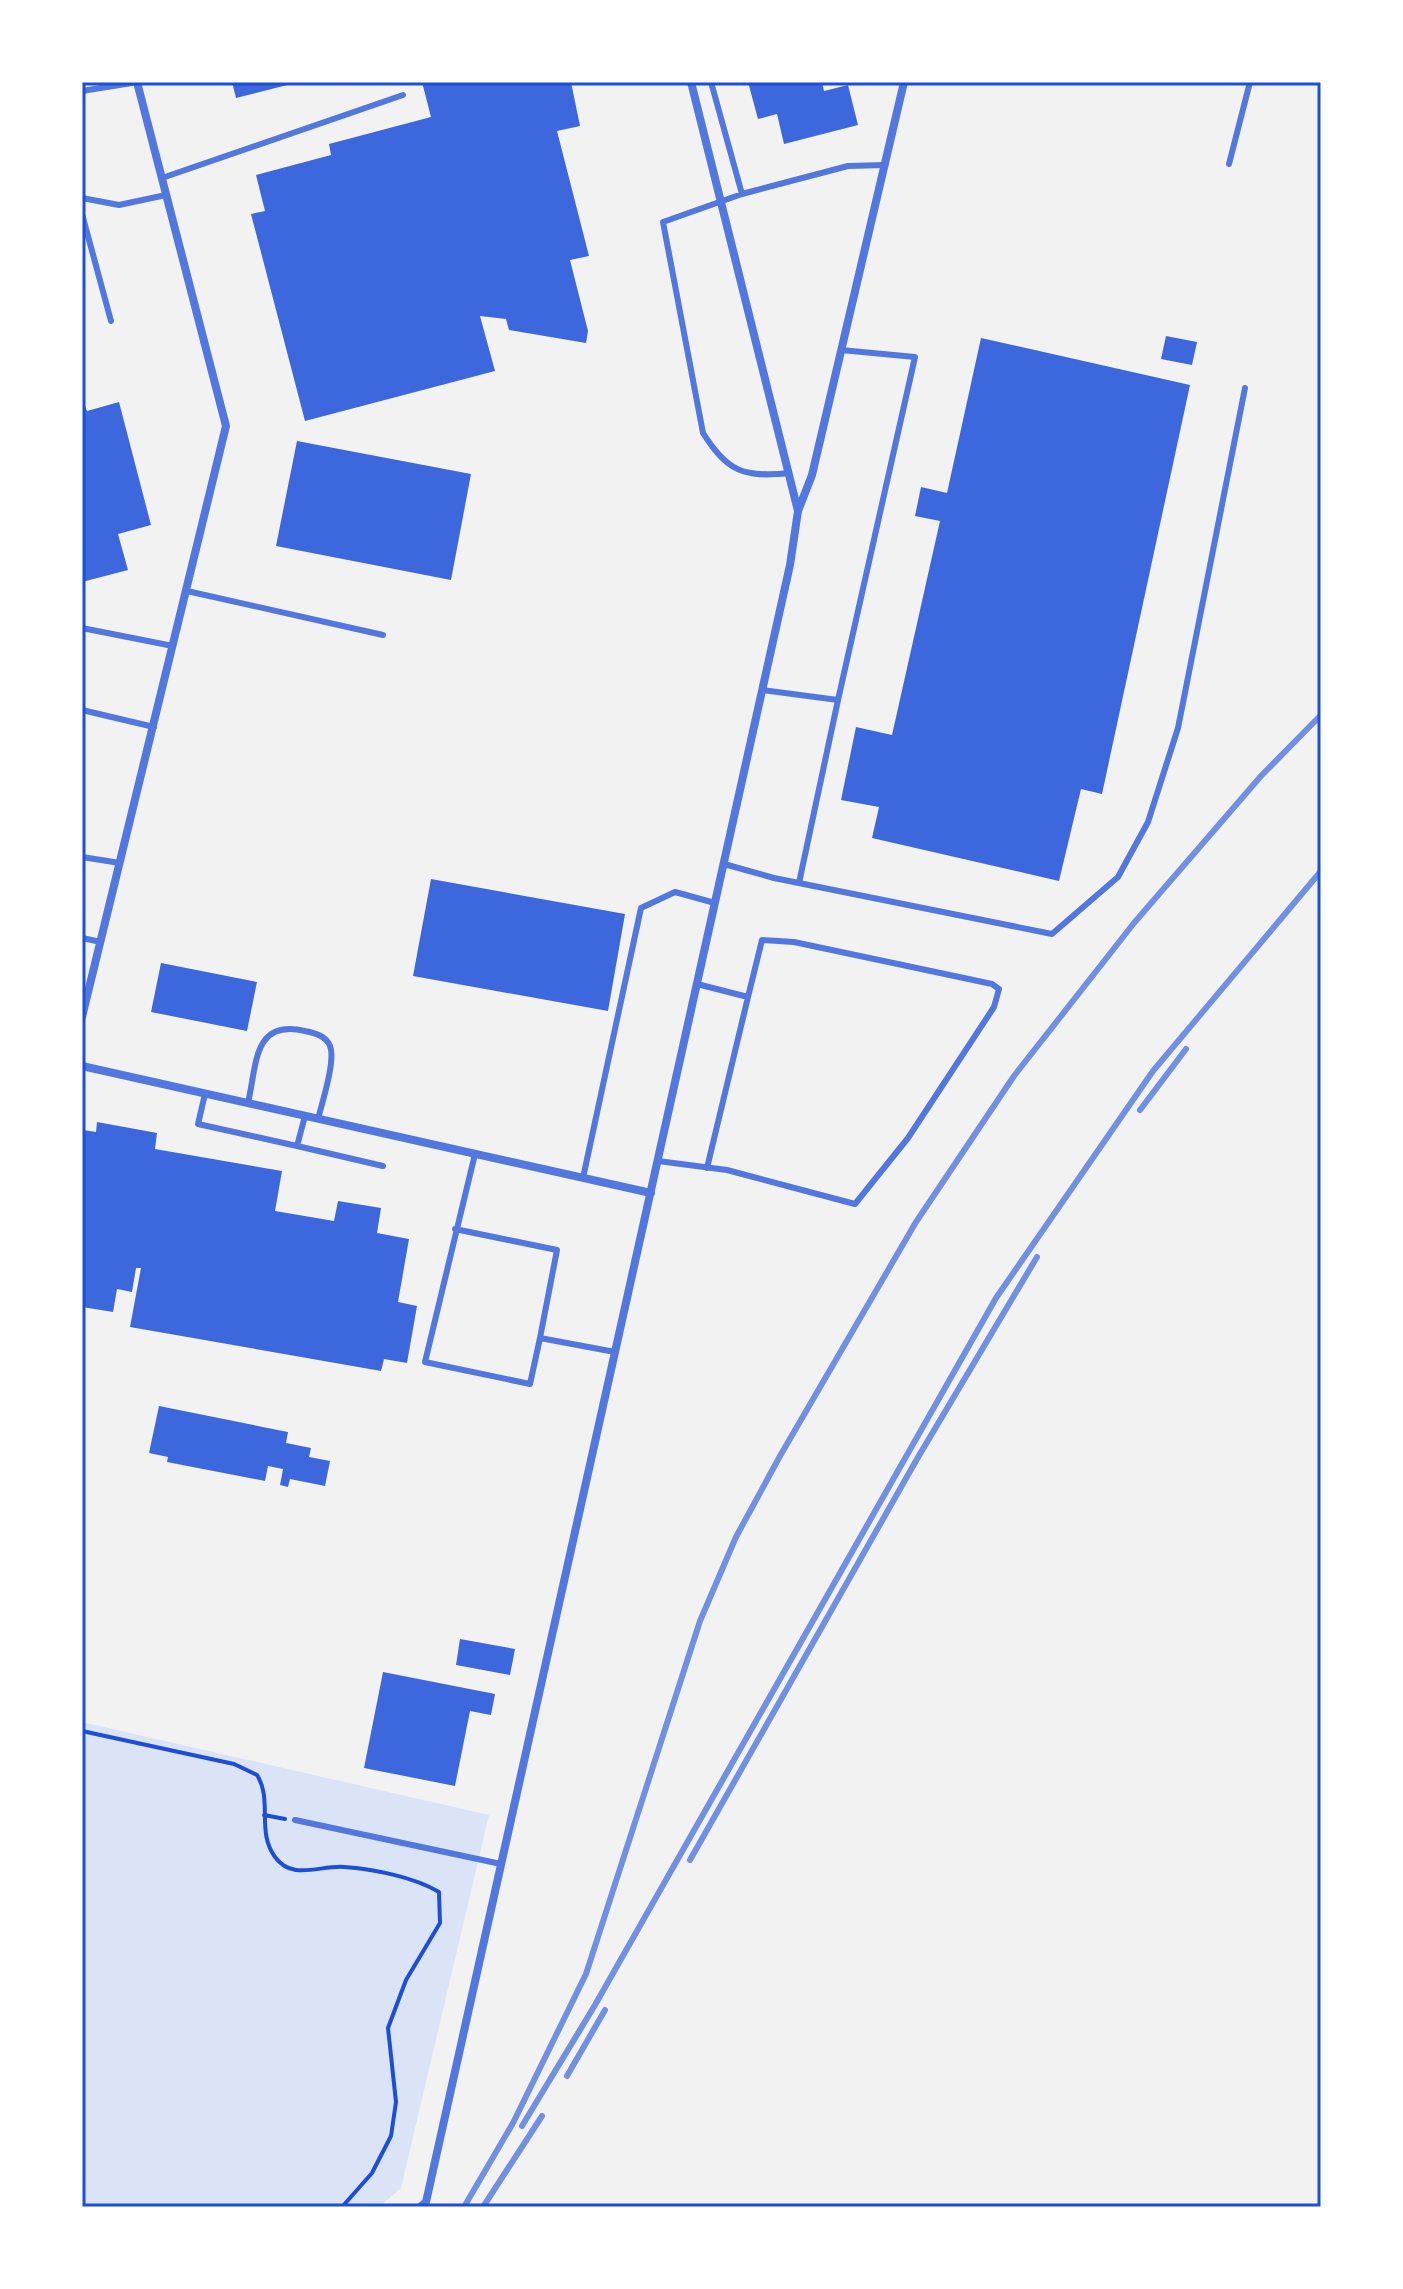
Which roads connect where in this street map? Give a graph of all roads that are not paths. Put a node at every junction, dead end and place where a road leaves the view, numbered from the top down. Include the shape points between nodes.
1 (137, 82) edge
2 (691, 82) edge
3 (711, 82) edge
4 (904, 82) edge
5 (1250, 82) edge
6 (82, 91) edge
7 (403, 95) dead end
8 (1229, 164) dead end
9 (885, 165) junction
10 (162, 178) junction
11 (742, 194) junction
12 (166, 195) junction
13 (82, 198) edge
14 (722, 201) junction
15 (82, 214) edge
16 (111, 321) dead end
17 (841, 350) junction
18 (1245, 388) dead end
19 (789, 473) junction
20 (798, 511) junction
21 (187, 591) junction
22 (82, 628) edge
23 (383, 635) dead end
24 (173, 646) junction
25 (762, 690) junction
26 (838, 700) junction
27 (82, 710) edge
28 (154, 727) junction
29 (82, 856) edge
30 (120, 863) junction
31 (724, 864) junction
32 (799, 883) junction
33 (715, 903) junction
34 (82, 938) edge
35 (101, 942) junction
36 (697, 984) junction
37 (748, 997) junction
38 (82, 1017) edge
39 (82, 1066) edge
40 (205, 1094) junction
41 (248, 1103) junction
42 (305, 1116) junction
43 (318, 1119) junction
44 (297, 1146) junction
45 (475, 1154) junction
46 (658, 1161) junction
47 (383, 1166) dead end
48 (707, 1168) junction
49 (583, 1178) junction
50 (651, 1193) junction
51 (455, 1229) junction
52 (540, 1338) junction
53 (615, 1352) junction
54 (295, 1820) road end
55 (501, 1864) junction
56 (420, 2207) edge

1 - 6 lane
1 - 10 street
2 - 14 street
3 - 11 lane
4 - 9 street
5 - 8 lane
7 - 10 lane
9 - 11 lane via 848,166
9 - 17 street
10 - 12 street
11 - 14 lane
12 - 13 lane via 119,205
12 - 21 street via 226,426
14 - 19 street
14 - 19 lane via 663,222 703,433 719,459 740,473
15 - 16 lane
17 - 20 street via 812,475
17 - 26 lane via 915,357
18 - 32 lane via 1178,728 1148,822 1118,877 1052,934
19 - 20 street
20 - 25 street
21 - 23 lane
21 - 24 street
22 - 24 lane
24 - 28 street
25 - 26 lane
25 - 31 street
26 - 32 lane
27 - 28 lane
28 - 30 street
29 - 30 lane
30 - 35 street
31 - 32 lane
31 - 33 street
33 - 36 street
33 - 49 lane via 675,892 641,908
34 - 35 lane
35 - 38 street
36 - 37 lane
36 - 46 street
37 - 48 lane
37 - 48 lane via 762,940 794,942 999,989 994,1007 908,1138 855,1204
39 - 40 street
40 - 41 street
40 - 44 lane via 198,1124
41 - 42 street
41 - 43 lane via 262,1042 272,1030 286,1027 319,1034 330,1044 332,1056
42 - 43 street
42 - 44 lane
43 - 45 street
44 - 47 lane
45 - 49 street
45 - 51 lane
46 - 48 lane
46 - 50 street
49 - 50 street
50 - 53 street
51 - 52 lane via 557,1250
51 - 52 lane via 425,1362 530,1384
52 - 53 lane
53 - 55 street
54 - 55 lane
55 - 56 street via 426,2202

